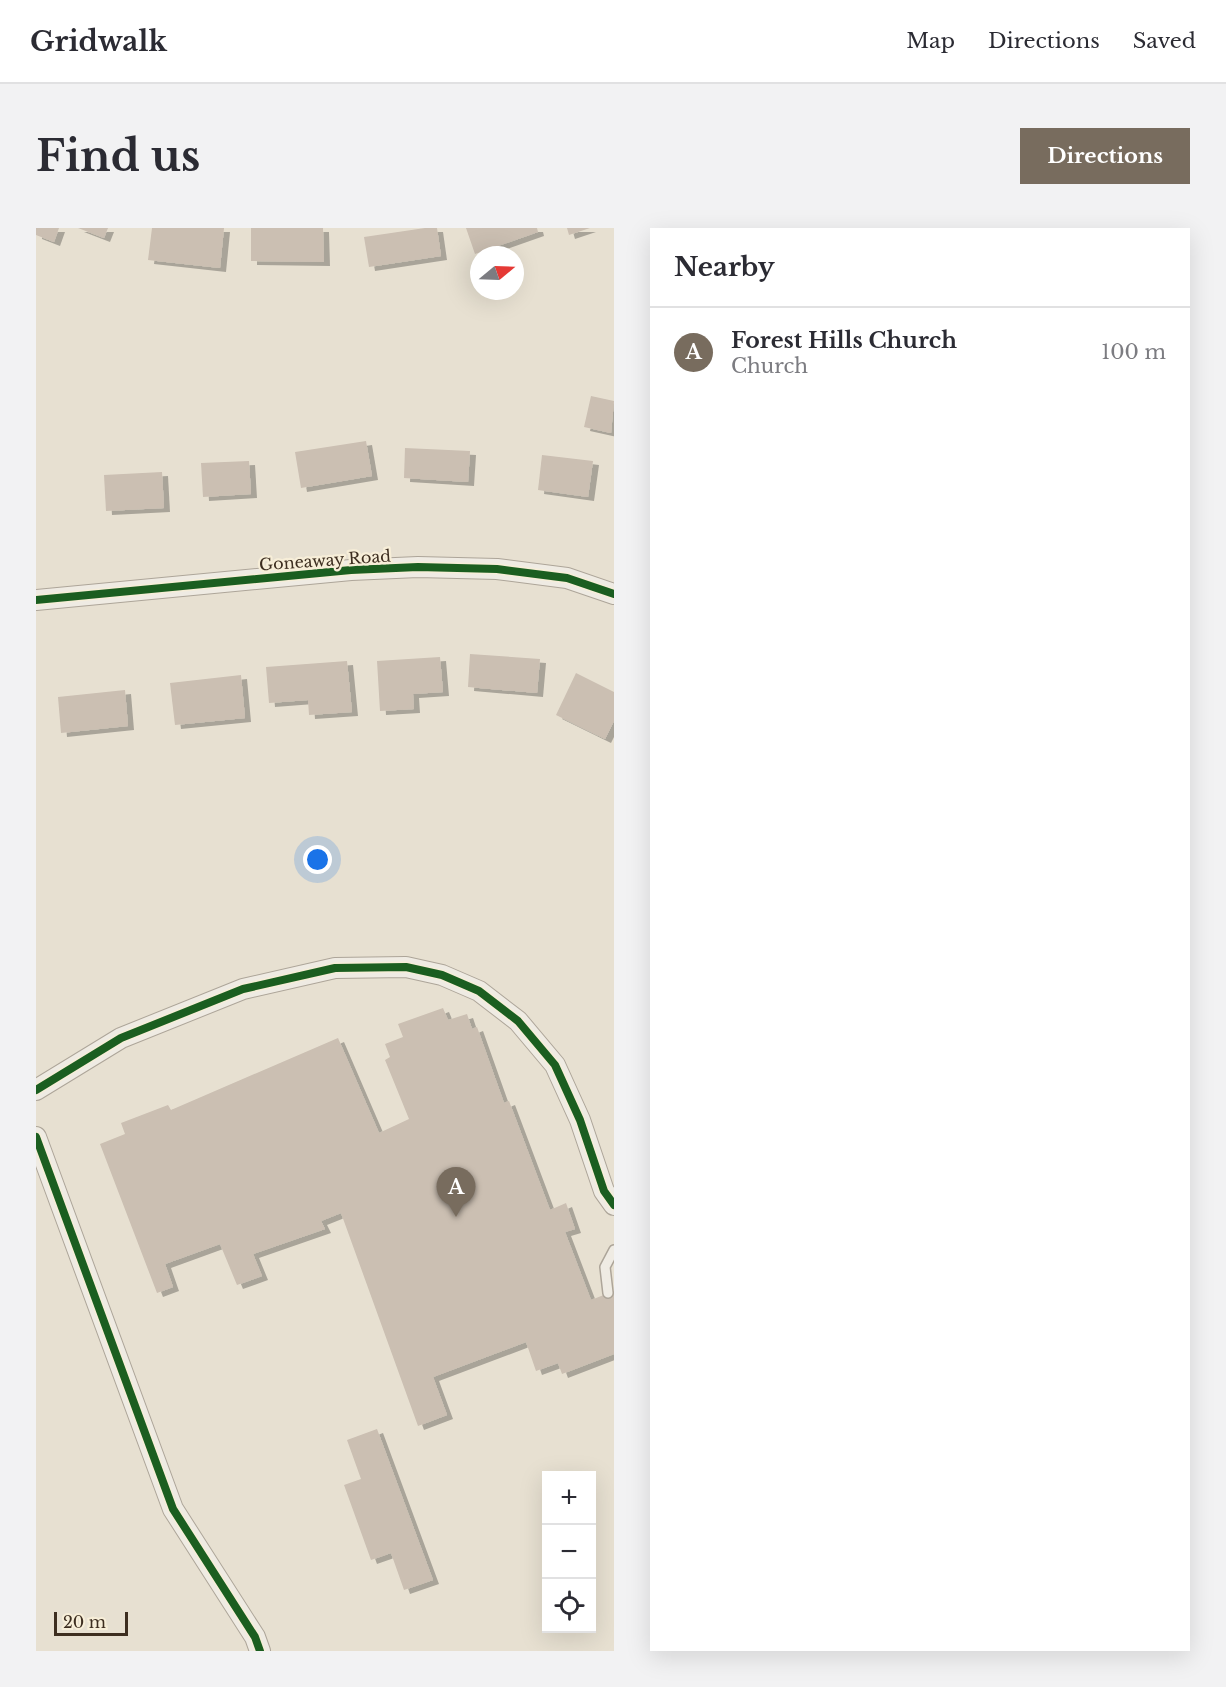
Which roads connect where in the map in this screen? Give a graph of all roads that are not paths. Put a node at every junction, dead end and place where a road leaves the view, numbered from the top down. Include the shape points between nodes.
1 (614, 594) edge
2 (36, 600) edge
3 (36, 1090) edge
4 (36, 1137) edge
5 (614, 1205) edge
6 (614, 1250) edge
7 (608, 1293) dead end
8 (260, 1651) edge

1 - 2 street, Goneaway Road via 567,578 497,569 418,567
3 - 5 street via 121,1038 243,989 336,968 406,967 442,975 479,991 518,1021 555,1065 580,1120 604,1191
4 - 8 street via 173,1509 255,1637
6 - 7 lane via 605,1267

